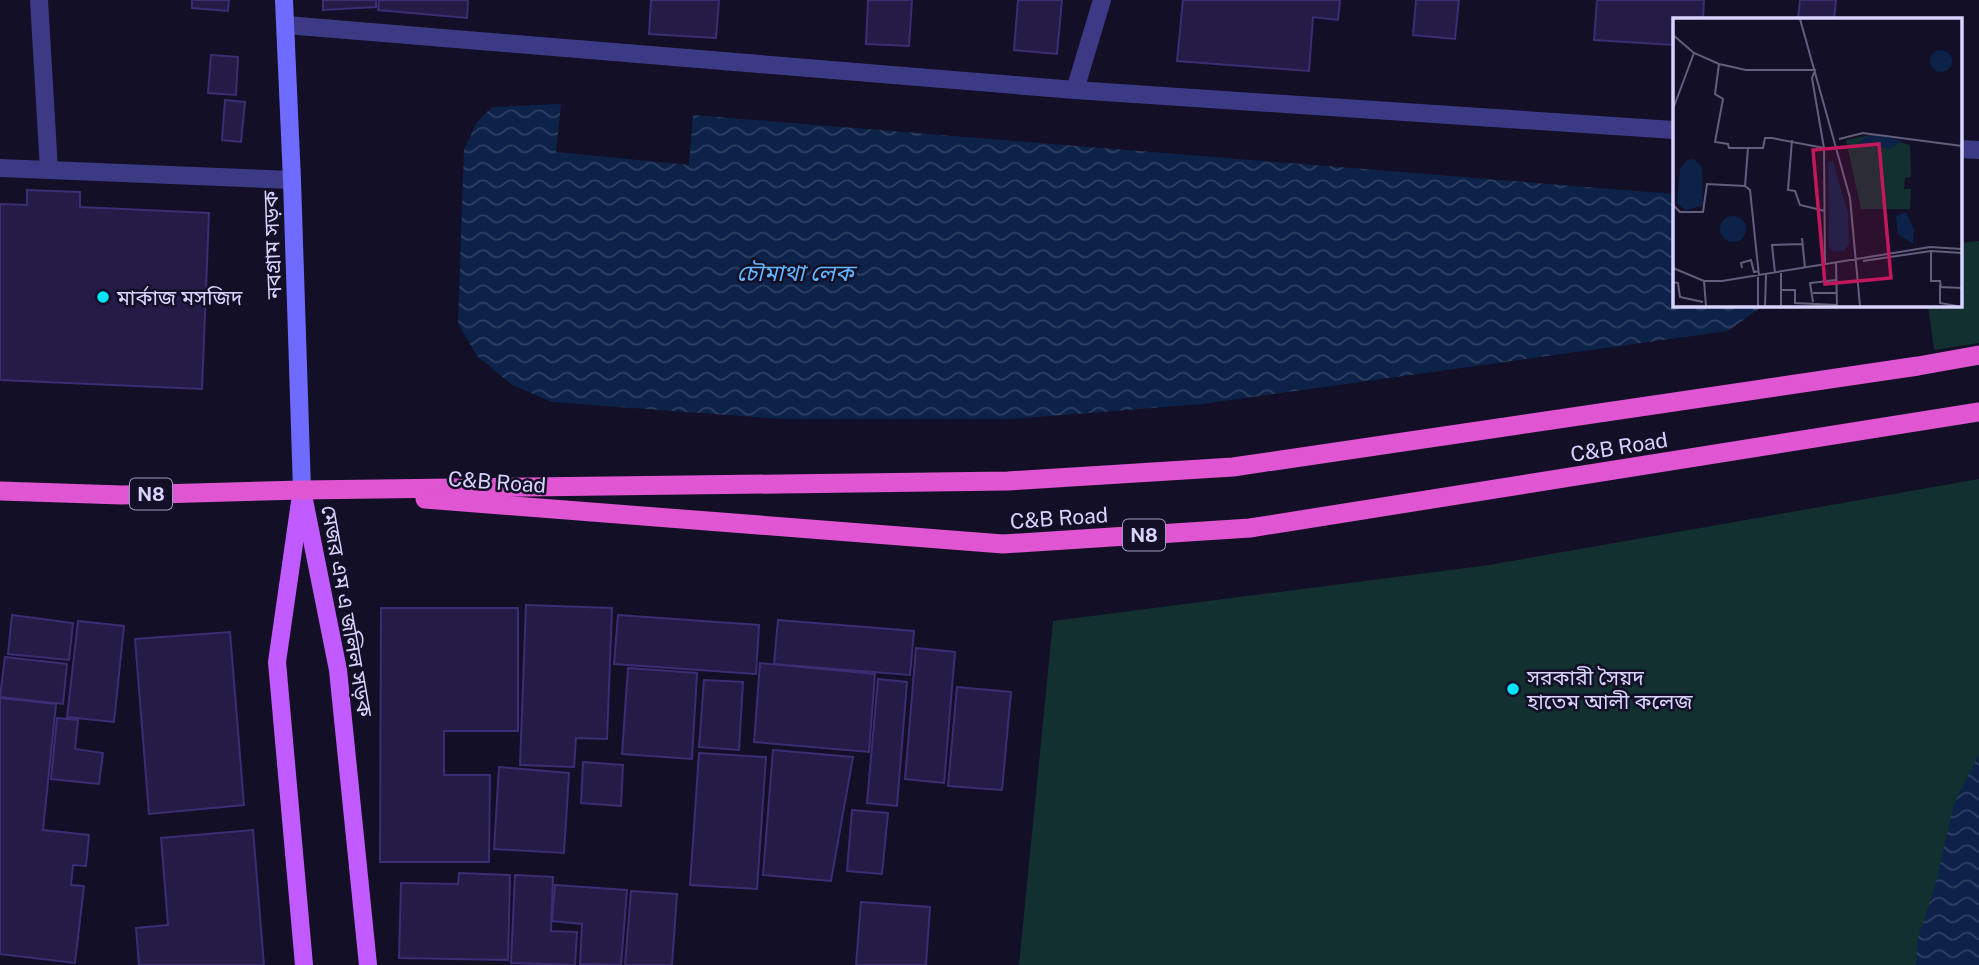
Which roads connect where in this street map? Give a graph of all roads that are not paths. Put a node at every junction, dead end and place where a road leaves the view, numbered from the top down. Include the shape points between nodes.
1 (39, 0) edge
2 (284, 0) edge
3 (1102, 0) edge
4 (286, 25) junction
5 (1075, 90) junction
6 (1673, 130) edge
7 (0, 167) edge
8 (49, 170) junction
9 (292, 180) junction
10 (1979, 355) edge
11 (1979, 412) edge
12 (302, 490) junction
13 (0, 491) edge
14 (304, 965) edge
15 (368, 965) edge

1 - 8 street
2 - 4 main road, নবগ্রাম সড়ক
3 - 5 street
4 - 5 street
4 - 9 main road, নবগ্রাম সড়ক
5 - 6 street
7 - 8 street
8 - 9 street
9 - 12 main road, নবগ্রাম সড়ক
10 - 12 highway, C&B Road / N8 via 1233,467 1008,481
11 - 12 highway, C&B Road / N8 via 1250,528 1003,544
12 - 13 highway, C&B Road / N8 via 122,495
12 - 14 main road, মেজর এম এ জলিল সড়ক via 277,662
12 - 15 main road, মেজর এম এ জলিল সড়ক via 338,670

